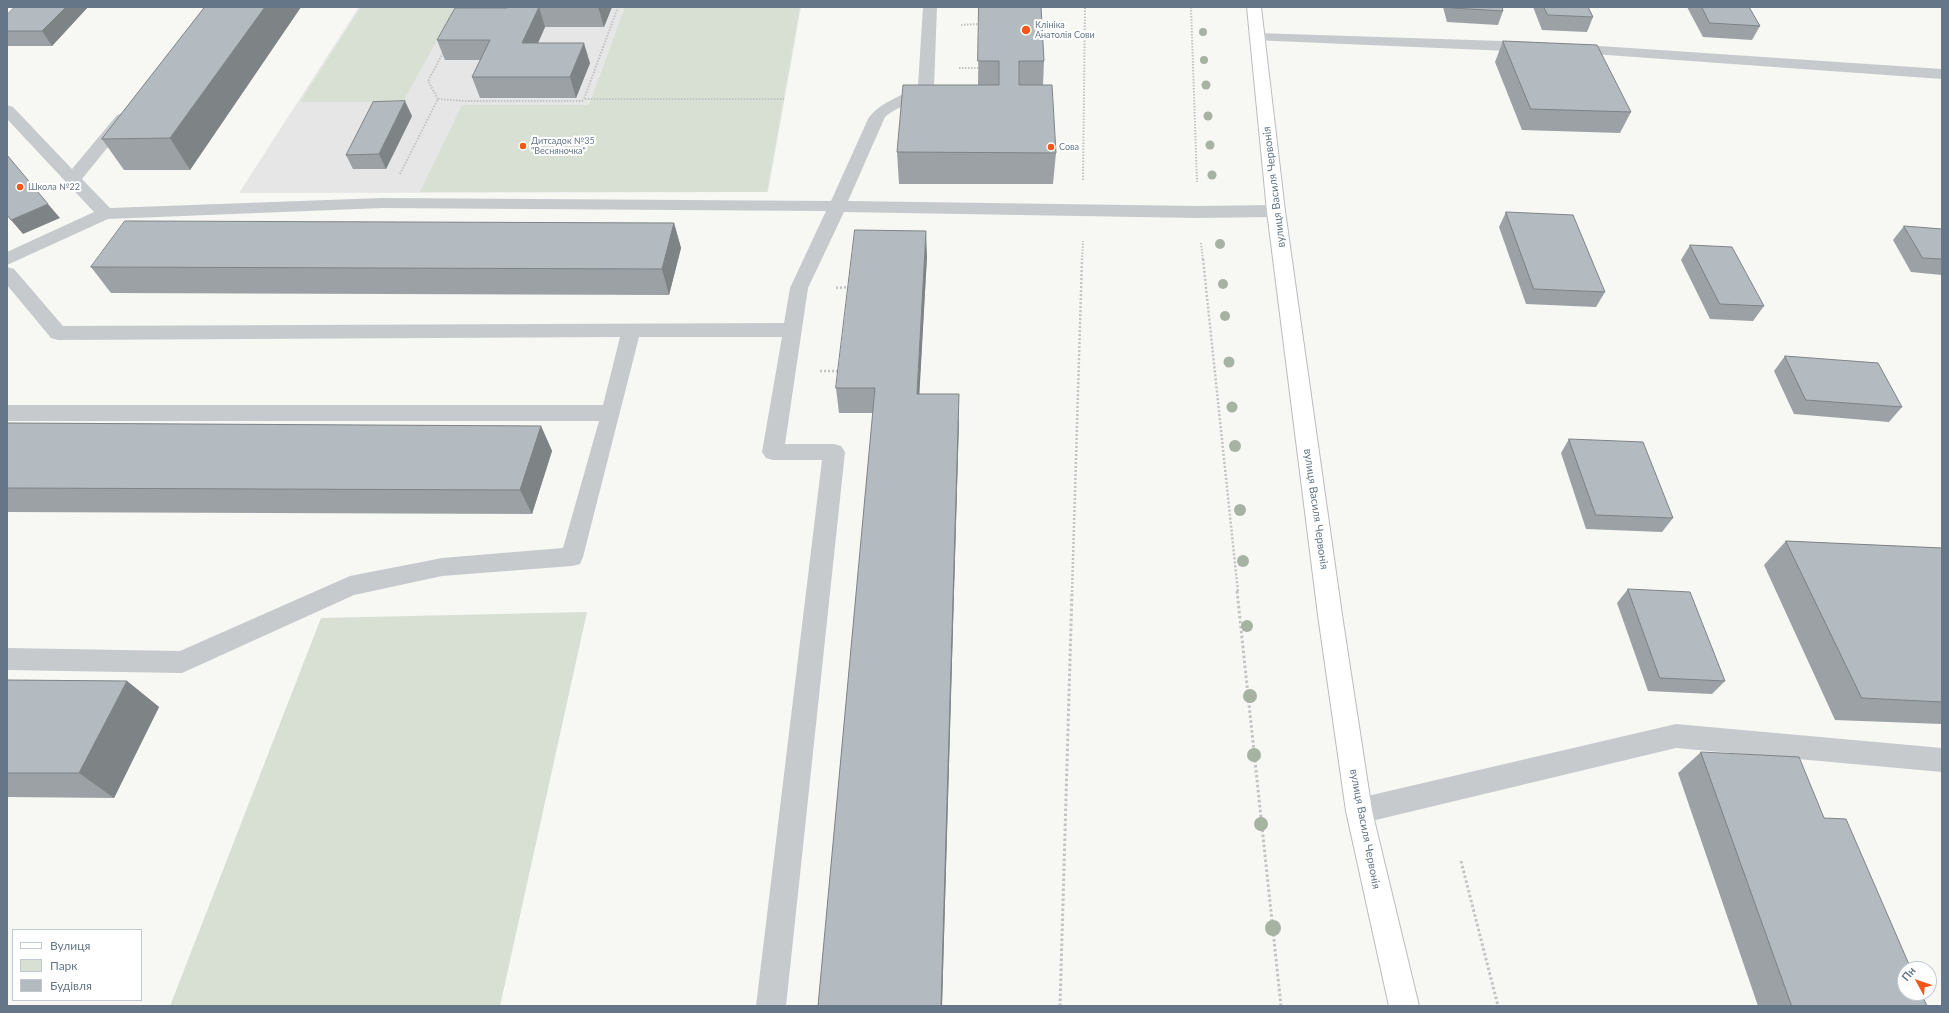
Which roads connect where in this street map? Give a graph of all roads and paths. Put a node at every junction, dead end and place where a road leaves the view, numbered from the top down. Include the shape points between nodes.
1 (618, 7) edge
2 (930, 7) edge
3 (1085, 7) edge
4 (1191, 7) edge
5 (1254, 7) edge
6 (1257, 37) junction
7 (445, 49) edge
8 (1942, 74) edge
9 (584, 98) junction
10 (438, 99) junction
11 (784, 99) dead end
12 (134, 103) edge
13 (7, 110) edge
14 (73, 179) junction
15 (382, 203) junction
16 (837, 206) junction
17 (1084, 211) junction
18 (1276, 211) junction
19 (1198, 212) junction
20 (105, 214) junction
21 (7, 259) edge
22 (7, 273) edge
23 (792, 330) junction
24 (631, 331) junction
25 (7, 413) edge
26 (611, 413) junction
27 (7, 659) edge
28 (1942, 760) edge
29 (1359, 811) junction
30 (1461, 861) dead end
31 (771, 1006) edge
32 (1060, 1006) edge
33 (1280, 1006) edge
34 (1404, 1006) edge
35 (1498, 1006) edge

1 - 9 path
2 - 16 lane via 926,88 908,99 892,104 877,116
3 - 17 path via 1082,140
4 - 19 path
5 - 6 main road, вулиця Василя Червонія
6 - 8 lane via 1492,44
6 - 18 main road, вулиця Василя Червонія
7 - 10 path via 428,81
9 - 10 path via 582,101
9 - 11 path
10 - 15 path via 391,192
12 - 14 lane
13 - 14 lane
14 - 20 lane
15 - 16 lane
15 - 20 lane
16 - 17 lane
16 - 23 lane via 799,288
17 - 19 lane
17 - 32 path
18 - 19 lane
18 - 29 main road, вулиця Василя Червонія
19 - 33 path
20 - 21 lane
22 - 24 lane via 58,333
23 - 24 lane
23 - 31 lane via 773,452 834,452
24 - 26 lane
25 - 26 lane
26 - 27 lane via 572,557 442,567 350,586 182,662
28 - 29 lane via 1676,736
29 - 34 main road, вулиця Василя Червонія
30 - 35 path

